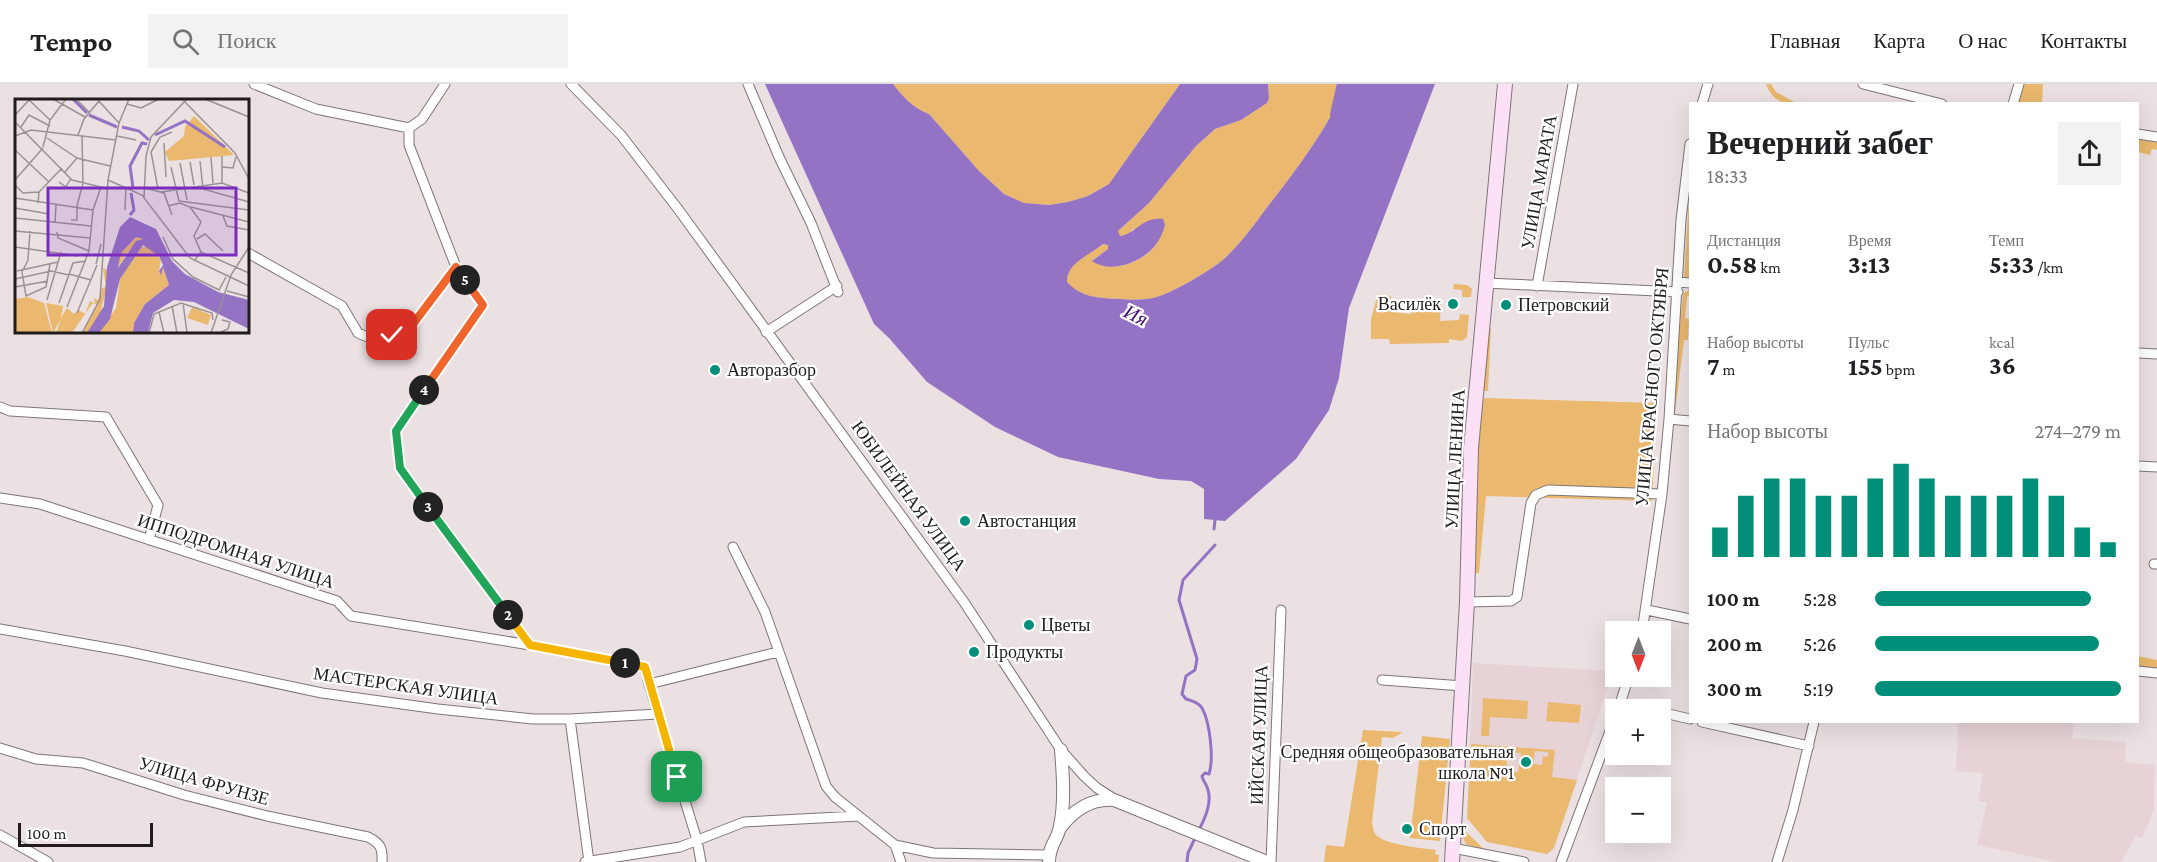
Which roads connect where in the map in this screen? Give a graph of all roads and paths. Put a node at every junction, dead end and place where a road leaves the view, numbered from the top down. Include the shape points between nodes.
1 (254, 84) edge
2 (445, 84) edge
3 (571, 84) edge
4 (748, 84) edge
5 (1505, 84) edge
6 (1574, 84) edge
7 (1707, 84) edge
8 (1863, 84) edge
9 (2019, 84) edge
10 (1702, 102) edge
11 (1934, 102) edge
12 (2014, 102) edge
13 (409, 128) junction
14 (2139, 134) edge
15 (2157, 136) edge
16 (1689, 152) edge
17 (249, 254) edge
18 (456, 267) junction
19 (1486, 283) junction
20 (1689, 283) edge
21 (1537, 286) junction
22 (1678, 287) junction
23 (766, 332) junction
24 (2139, 353) edge
25 (2157, 354) edge
26 (0, 407) edge
27 (1669, 419) junction
28 (1689, 421) edge
29 (2139, 466) edge
30 (2157, 468) edge
31 (1662, 494) junction
32 (0, 498) edge
33 (149, 540) junction
34 (733, 547) dead end
35 (1467, 602) junction
36 (1281, 610) dead end
37 (1647, 610) junction
38 (1689, 620) edge
39 (1644, 621) edge
40 (0, 629) edge
41 (530, 645) junction
42 (778, 652) junction
43 (2139, 671) edge
44 (2157, 673) edge
45 (1382, 680) dead end
46 (649, 684) junction
47 (1463, 686) junction
48 (658, 714) junction
49 (1671, 715) edge
50 (570, 719) junction
51 (1689, 719) edge
52 (1706, 723) edge
53 (1814, 723) edge
54 (1605, 744) edge
55 (1809, 746) junction
56 (0, 748) edge
57 (1061, 750) junction
58 (1121, 802) junction
59 (859, 816) junction
60 (1060, 828) junction
61 (0, 834) edge
62 (697, 840) junction
63 (895, 845) junction
64 (1453, 849) edge
65 (1049, 858) edge
66 (1483, 858) edge
67 (1504, 860) edge
68 (48, 862) edge
69 (382, 862) edge
70 (588, 862) edge
71 (701, 862) edge
72 (901, 862) edge
73 (1269, 862) edge
74 (1524, 862) edge
75 (1561, 862) edge
76 (1777, 862) edge

1 - 13 street via 316,110
2 - 13 street via 422,119
3 - 23 street, ЮБИЛЕЙНАЯ УЛИЦА via 638,156
4 - 23 street via 838,289
5 - 19 main road, УЛИЦА ЛЕНИНА
6 - 21 street, УЛИЦА МАРАТА
7 - 10 street
8 - 11 street
9 - 12 street
13 - 18 street via 409,145
14 - 15 street
16 - 22 street, УЛИЦА КРАСНОГО ОКТЯБРЯ via 1680,220
17 - 18 street via 342,306 358,333 382,339 413,324
18 - 41 street via 483,305 396,431 400,468
19 - 21 street
19 - 35 main road, УЛИЦА ЛЕНИНА via 1471,448
20 - 22 street
21 - 22 street
22 - 27 street, УЛИЦА КРАСНОГО ОКТЯБРЯ
23 - 57 street, ЮБИЛЕЙНАЯ УЛИЦА via 964,602
24 - 25 street
26 - 33 street via 10,411 106,417 158,505
27 - 28 street
27 - 31 street, УЛИЦА КРАСНОГО ОКТЯБРЯ
29 - 30 street
31 - 35 street via 1548,490 1536,495 1531,503 1517,597 1511,602
31 - 37 street, УЛИЦА КРАСНОГО ОКТЯБРЯ
32 - 33 street, ИППОДРОМНАЯ УЛИЦА via 40,504
33 - 41 street, ИППОДРОМНАЯ УЛИЦА via 337,601 351,616
34 - 42 street via 765,612
35 - 47 main road, УЛИЦА ЛЕНИНА
36 - 73 street, ИЙСКАЯ УЛИЦА
37 - 38 street
37 - 39 street, УЛИЦА КРАСНОГО ОКТЯБРЯ
40 - 50 street, МАСТЕРСКАЯ УЛИЦА via 322,693 523,718
41 - 46 street, ИППОДРОМНАЯ УЛИЦА via 645,667
42 - 46 street
42 - 59 street via 826,786
43 - 44 street
45 - 47 street
46 - 48 street
47 - 64 main road, УЛИЦА ЛЕНИНА
48 - 50 street, МАСТЕРСКАЯ УЛИЦА
48 - 62 street
49 - 51 street
50 - 70 street
52 - 55 street
53 - 55 street
54 - 75 street
55 - 76 street
56 - 69 street, УЛИЦА ФРУНЗЕ via 36,759 83,763 205,800 368,837 383,850
57 - 58 street, ЮБИЛЕЙНАЯ УЛИЦА via 1083,776
57 - 60 street
58 - 60 street via 1094,801
58 - 73 street, ЮБИЛЕЙНАЯ УЛИЦА
59 - 62 street via 744,822
59 - 63 street
60 - 65 street
61 - 68 street
62 - 70 street via 680,847
62 - 71 street
63 - 65 street via 933,853
63 - 72 street
64 - 66 street via 1469,850
66 - 67 street
67 - 74 street

